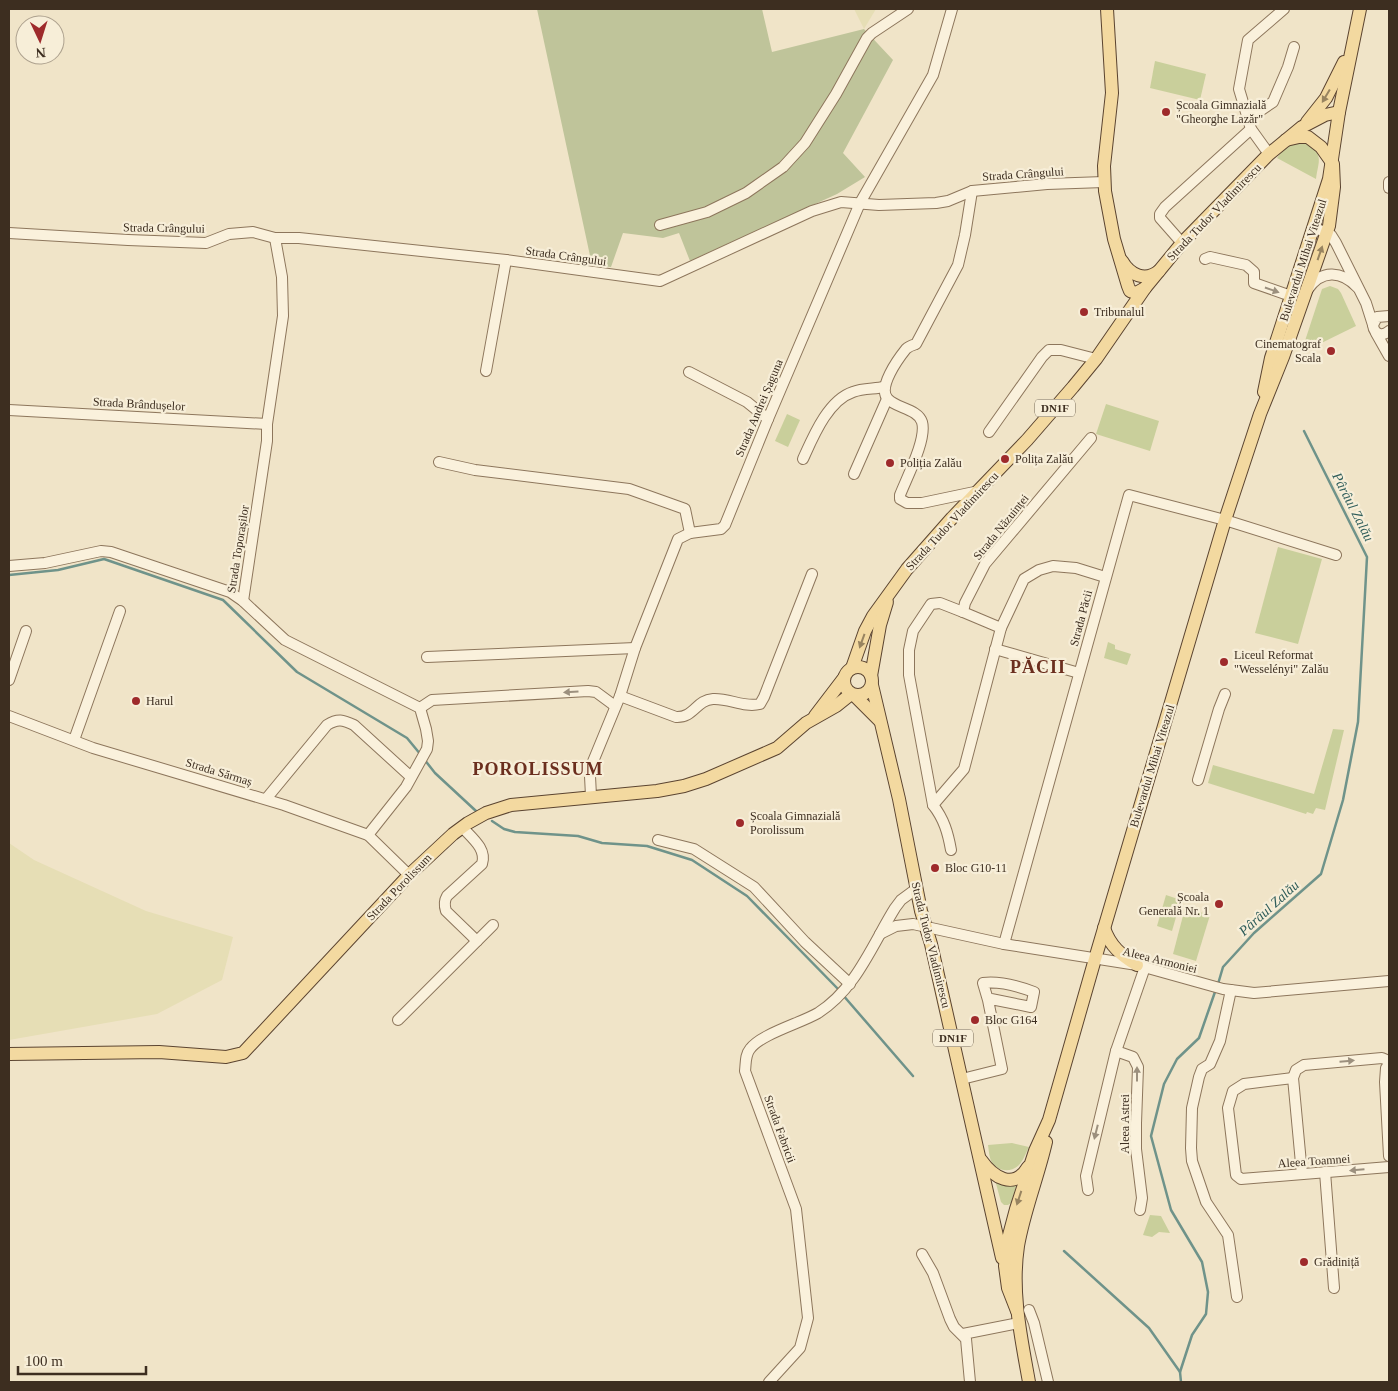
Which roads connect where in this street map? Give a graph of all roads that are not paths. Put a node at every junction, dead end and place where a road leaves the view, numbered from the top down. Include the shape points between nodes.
1 (908, 9) edge
2 (952, 9) edge
3 (1107, 9) edge
4 (1284, 9) edge
5 (1360, 9) edge
6 (1354, 36) junction
7 (1294, 46) dead end
8 (1339, 112) junction
9 (1248, 119) junction
10 (1302, 127) junction
11 (1251, 129) junction
12 (1286, 140) junction
13 (1269, 154) junction
14 (1333, 164) junction
15 (1104, 182) junction
16 (1389, 182) edge
17 (1389, 188) edge
18 (972, 191) junction
19 (860, 203) junction
20 (660, 225) dead end
21 (1314, 228) junction
22 (1327, 232) junction
23 (9, 233) edge
24 (275, 238) junction
25 (1182, 243) junction
26 (1116, 250) junction
27 (1206, 259) dead end
28 (506, 260) junction
29 (1159, 271) junction
30 (1125, 278) junction
31 (1145, 288) junction
32 (1359, 289) junction
33 (1306, 293) junction
34 (1291, 296) junction
35 (1366, 303) junction
36 (1386, 316) edge
37 (1124, 319) junction
38 (1381, 330) edge
39 (1388, 353) edge
40 (1096, 359) junction
41 (486, 371) dead end
42 (689, 372) dead end
43 (884, 387) junction
44 (887, 399) junction
45 (9, 410) edge
46 (1260, 414) junction
47 (768, 419) junction
48 (267, 424) junction
49 (989, 432) dead end
50 (1091, 438) dead end
51 (803, 459) dead end
52 (439, 462) dead end
53 (854, 474) dead end
54 (980, 491) junction
55 (1225, 520) junction
56 (690, 534) junction
57 (1336, 555) dead end
58 (9, 566) edge
59 (812, 574) dead end
60 (1106, 576) junction
61 (894, 587) junction
62 (243, 601) junction
63 (120, 611) dead end
64 (963, 612) junction
65 (1001, 628) junction
66 (26, 631) dead end
67 (635, 648) junction
68 (995, 649) junction
69 (427, 657) dead end
70 (848, 673) junction
71 (1078, 674) junction
72 (9, 680) edge
73 (872, 680) junction
74 (1225, 694) dead end
75 (853, 695) junction
76 (620, 696) junction
77 (615, 706) junction
78 (420, 708) junction
79 (9, 716) edge
80 (814, 718) junction
81 (879, 720) junction
82 (74, 740) junction
83 (411, 777) junction
84 (1198, 780) dead end
85 (592, 796) junction
86 (266, 800) junction
87 (933, 805) junction
88 (462, 827) junction
89 (368, 835) junction
90 (658, 840) dead end
91 (951, 850) dead end
92 (409, 875) junction
93 (916, 889) junction
94 (493, 925) dead end
95 (926, 927) junction
96 (1104, 928) junction
97 (879, 935) junction
98 (477, 941) junction
99 (1004, 944) junction
100 (1095, 959) junction
101 (1141, 966) junction
102 (1389, 981) edge
103 (848, 986) junction
104 (1227, 989) junction
105 (988, 1000) junction
106 (398, 1020) dead end
107 (1116, 1051) junction
108 (9, 1054) edge
109 (1389, 1061) edge
110 (1389, 1065) edge
111 (1293, 1078) junction
112 (962, 1079) junction
113 (1049, 1120) junction
114 (1389, 1156) edge
115 (980, 1158) junction
116 (1031, 1163) junction
117 (1389, 1167) edge
118 (1325, 1172) junction
119 (1302, 1174) junction
120 (1088, 1190) dead end
121 (990, 1200) junction
122 (1140, 1210) dead end
123 (1024, 1222) junction
124 (1008, 1229) junction
125 (922, 1254) dead end
126 (1017, 1256) junction
127 (1005, 1275) junction
128 (1334, 1288) dead end
129 (1237, 1297) dead end
130 (1022, 1314) junction
131 (963, 1334) junction
132 (769, 1382) edge
133 (970, 1382) edge
134 (1029, 1382) edge
135 (1048, 1382) edge

1 - 20 street via 867,38 805,143 783,167 746,193 707,212
2 - 19 street, Strada Andrei Șaguna via 933,75
3 - 15 main road, DN1F via 1112,94
4 - 9 street via 1248,40 1239,89
5 - 6 main road, Bulevardul Mihai Viteazul
6 - 8 main road, Bulevardul Mihai Viteazul
6 -> 10 main road via 1321,106
7 - 9 street via 1273,102
8 - 10 main road, Strada Tudor Vladimirescu
8 - 14 main road, Bulevardul Mihai Viteazul
9 - 11 street
10 - 12 main road, Strada Tudor Vladimirescu
11 - 13 street
11 - 25 street via 1164,207 1160,218
12 - 13 main road, Strada Tudor Vladimirescu
12 - 14 main road via 1299,136 1308,138 1321,147
13 - 25 main road, Strada Tudor Vladimirescu
14 - 21 main road, Bulevardul Mihai Viteazul
14 - 22 main road, Bulevardul Mihai Viteazul via 1334,187
15 - 18 street, Strada Crângului
15 - 26 main road, DN1F
16 - 17 street
18 - 19 street, Strada Crângului via 936,203
18 - 43 street via 958,265 916,344 907,347
19 - 28 street, Strada Crângului via 841,202 812,211 660,281
19 - 47 street, Strada Andrei Șaguna
21 - 22 street
21 - 34 main road, Bulevardul Mihai Viteazul
22 - 32 street via 1336,242
33 -> 22 main road, Bulevardul Mihai Viteazul
23 - 24 street, Strada Crângului via 206,243 229,234 253,232
24 - 28 street, Strada Crângului
24 - 48 street, Strada Toporașilor via 282,277 283,316
25 - 29 main road, Strada Tudor Vladimirescu
26 - 29 main road via 1136,275 1147,276
26 - 30 main road, DN1F
27 -> 34 street via 1210,257 1246,265 1254,272 1254,283
28 - 41 street
29 - 31 main road, Strada Tudor Vladimirescu
30 - 31 main road via 1134,293
30 - 37 main road, DN1F via 1129,298
31 - 37 main road, Strada Tudor Vladimirescu
32 - 33 street via 1351,280 1329,274 1318,278
32 - 35 street
33 - 46 main road, Bulevardul Mihai Viteazul
34 - 46 main road, Bulevardul Mihai Viteazul via 1268,372
35 - 36 street
35 - 38 street
36 - 38 street via 1375,319
37 - 40 main road, Strada Tudor Vladimirescu / DN1F
38 - 39 street
40 - 49 street via 1049,350
40 - 54 main road, Strada Tudor Vladimirescu / DN1F
42 - 47 street via 746,402
43 - 44 street
43 - 51 street via 853,392 839,400 819,426
44 - 53 street
44 - 54 street via 917,414 922,420 924,434 900,498 907,503 922,503
45 - 48 street, Strada Brândușelor
46 - 55 main road, Bulevardul Mihai Viteazul
47 - 56 street, Strada Andrei Șaguna via 725,525 722,529
48 - 62 street, Strada Toporașilor
50 - 64 street, Strada Năzuinței via 985,564
52 - 56 street via 476,470 629,489 685,509
54 - 61 main road, Strada Tudor Vladimirescu / DN1F via 934,537
55 - 57 street, Strada Păcii
55 - 60 street, Strada Păcii via 1129,495
55 - 96 main road, Bulevardul Mihai Viteazul
56 - 67 street via 678,539
58 - 62 street via 111,552 230,592
59 - 76 street via 760,704 753,706 714,699 703,701 688,716 676,717
60 - 65 street via 1076,568 1053,566 1039,570 1024,578
60 - 71 street, Strada Păcii
61 -> 70 main road, Strada Tudor Vladimirescu / DN1F via 878,608
61 - 73 main road, Strada Tudor Vladimirescu / DN1F via 880,625
62 - 78 street, Strada Toporașilor via 285,640
63 - 82 street
64 - 65 street
64 - 87 street via 940,603 931,604 913,631 909,650 909,675
65 - 68 street
66 - 72 street
67 - 69 street
67 - 76 street
68 - 71 street
68 - 87 street via 964,769
70 - 73 main road via 865,669
70 - 75 main road via 845,687
70 - 80 main road, Strada Porolissum
71 - 99 street, Strada Păcii
73 - 75 main road via 867,692
73 - 81 main road, Strada Tudor Vladimirescu / DN1F
74 - 84 street
75 - 80 main road, Strada Porolissum
75 - 81 main road
76 - 77 street
77 -> 78 street via 588,690 432,700
77 - 85 street via 592,764
78 - 83 street via 427,749
79 - 82 street, Strada Sărmaș
80 - 85 main road, Strada Porolissum via 777,748 706,779 657,791
81 - 93 main road, Strada Tudor Vladimirescu / DN1F via 900,799
82 - 86 street, Strada Sărmaș
83 - 86 street via 354,725 335,720 327,725
83 - 89 street
85 - 88 main road, Strada Porolissum via 511,804
86 - 89 street, Strada Sărmaș
87 - 91 street via 942,816
88 - 92 main road, Strada Porolissum
88 - 98 street via 481,848 484,861 447,896 444,904 446,911
89 - 92 street, Strada Sărmaș
90 - 103 street via 694,850 754,887
92 - 108 main road, Strada Porolissum via 243,1053 226,1057 159,1052
93 - 95 main road, Strada Tudor Vladimirescu / DN1F
93 - 97 street, Strada Fabricii via 901,900
94 - 98 street
95 - 97 street via 905,924
95 - 99 street, Aleea Armoniei
95 - 112 main road, Strada Tudor Vladimirescu / DN1F
96 - 100 main road, Bulevardul Mihai Viteazul
96 - 101 main road via 1113,947
97 - 103 street, Strada Fabricii
98 - 106 street
99 - 100 street, Aleea Armoniei
100 - 101 street, Aleea Armoniei
100 - 113 main road, Bulevardul Mihai Viteazul
101 - 104 street, Aleea Armoniei
101 - 107 street, Aleea Astrei
102 - 104 street, Aleea Armoniei via 1254,993
103 - 132 street, Strada Fabricii via 818,1013 762,1040 746,1056 746,1071 796,1209 808,1318 800,1348
104 - 129 street via 1220,1041 1210,1064 1198,1077 1190,1148 1206,1202 1228,1236
105 - 105 street via 983,983 992,982 1034,992 1031,1007
105 - 112 street via 1002,1069
107 -> 120 street, Aleea Astrei via 1086,1176
122 -> 107 street, Aleea Astrei via 1142,1198 1136,1149 1138,1067 1133,1057
111 -> 109 street via 1296,1070 1304,1065 1382,1058
110 - 114 street via 1384,1082
111 - 119 street
111 - 119 street, Aleea Toamnei via 1244,1084 1233,1091 1228,1108 1236,1175 1241,1178
112 - 115 main road, Strada Tudor Vladimirescu / DN1F
113 - 116 main road, Bulevardul Mihai Viteazul
113 - 123 main road, Bulevardul Mihai Viteazul / DN1F
115 - 116 main road via 996,1177 1010,1180 1018,1178
115 - 121 main road, Strada Tudor Vladimirescu / DN1F
116 -> 124 main road, Bulevardul Mihai Viteazul
117 -> 118 street, Aleea Toamnei
118 - 119 street, Aleea Toamnei
118 - 128 street
121 - 124 main road, Strada Tudor Vladimirescu / DN1F
121 - 127 main road, Strada Tudor Vladimirescu / DN1F
123 - 124 main road via 1019,1228
123 - 126 main road, Bulevardul Mihai Viteazul / DN1F
124 - 126 main road, Strada Tudor Vladimirescu / DN1F
124 - 127 main road, Bulevardul Mihai Viteazul
125 - 131 street via 933,1273 950,1319
126 - 130 main road, Bulevardul Mihai Viteazul / DN1F via 1016,1293
127 - 130 main road, Bulevardul Mihai Viteazul
130 - 131 street
130 - 134 main road, Bulevardul Mihai Viteazul / DN1F
130 - 135 street via 1034,1323
131 - 133 street

